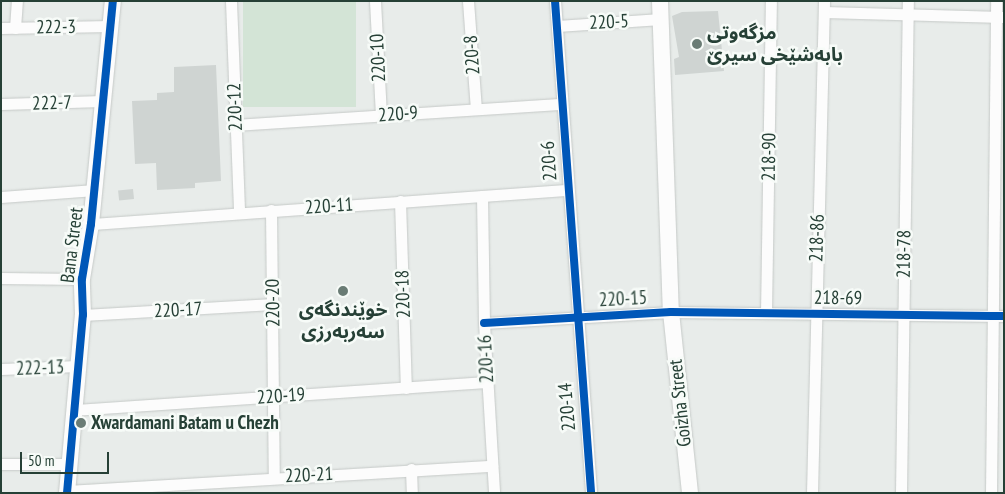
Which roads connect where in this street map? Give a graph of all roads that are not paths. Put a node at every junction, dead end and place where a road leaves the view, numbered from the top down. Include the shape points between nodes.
1 (16, 1) edge
2 (113, 1) edge
3 (232, 1) edge
4 (375, 1) edge
5 (468, 1) edge
6 (555, 1) edge
7 (660, 1) edge
8 (771, 1) edge
9 (908, 1) edge
10 (996, 1) edge
11 (824, 7) edge
12 (908, 15) junction
13 (1000, 17) edge
14 (661, 19) junction
15 (111, 26) junction
16 (557, 26) junction
17 (1, 28) edge
18 (15, 28) junction
19 (103, 101) junction
20 (1, 104) edge
21 (561, 104) junction
22 (476, 109) junction
23 (382, 115) junction
24 (236, 125) junction
25 (95, 190) junction
26 (567, 190) junction
27 (482, 196) junction
28 (1, 197) edge
29 (400, 201) junction
30 (272, 210) junction
31 (239, 212) junction
32 (91, 224) junction
33 (1, 278) edge
34 (82, 279) junction
35 (273, 304) junction
36 (671, 312) junction
37 (766, 313) junction
38 (815, 314) junction
39 (83, 315) junction
40 (904, 315) junction
41 (992, 316) junction
42 (1004, 316) edge
43 (576, 318) junction
44 (484, 323) junction
45 (78, 366) junction
46 (1, 369) edge
47 (488, 382) junction
48 (406, 388) junction
49 (275, 396) junction
50 (74, 410) junction
51 (1, 464) edge
52 (69, 464) junction
53 (492, 466) junction
54 (411, 469) junction
55 (274, 476) junction
56 (67, 492) edge
57 (412, 493) edge
58 (494, 493) edge
59 (591, 493) edge
60 (690, 493) edge
61 (812, 493) edge
62 (901, 493) edge
63 (991, 493) edge

1 - 18 street
2 - 15 street, Bana Street
3 - 24 street, 220-12
4 - 23 street, 220-10
5 - 22 street, 220-8
6 - 16 street, 220-6
7 - 14 street, Goizha Street
8 - 37 street, 218-90
9 - 12 street, 218-78
10 - 13 street
11 - 12 street
11 - 38 street, 218-86
12 - 13 street
12 - 40 street, 218-78
13 - 41 street
14 - 16 street, 220-5
14 - 36 street, Goizha Street
15 - 18 street, 222-3
15 - 19 street, Bana Street
16 - 21 street, 220-6
17 - 18 street, 222-3
19 - 20 street, 222-7
19 - 25 street, Bana Street
21 - 22 street, 220-9
21 - 26 street, 220-6
22 - 23 street, 220-9
23 - 24 street, 220-9
24 - 31 street, 220-12
25 - 28 street
25 - 32 street, Bana Street
26 - 27 street, 220-11
26 - 43 street, 220-6
27 - 29 street, 220-11
27 - 44 street, 220-16
29 - 30 street, 220-11
29 - 48 street, 220-18
30 - 31 street, 220-11
30 - 35 street, 220-20
31 - 32 street, 220-11
32 - 34 street, Bana Street
33 - 34 street
34 - 39 street, Bana Street
35 - 39 street, 220-17
35 - 49 street, 220-20
36 - 37 street, 218-69
36 - 43 street, 220-15
36 - 60 street, Goizha Street
37 - 38 street, 218-69
38 - 40 street, 218-69
38 - 61 street, 218-86
39 - 45 street, Bana Street
40 - 41 street, 218-69
40 - 62 street, 218-78
41 - 42 street, 218-69
41 - 63 street
43 - 44 street, 220-15
43 - 59 street, 220-14
44 - 47 street, 220-16
45 - 46 street, 222-13
45 - 50 street, Bana Street
47 - 48 street, 220-19
47 - 53 street, 220-16
48 - 49 street, 220-19
49 - 50 street, 220-19
49 - 55 street, 220-20
50 - 52 street, Bana Street
51 - 52 street
52 - 56 street, Bana Street
53 - 54 street, 220-21
53 - 58 street, 220-16
54 - 55 street, 220-21
54 - 57 street
55 - 56 street, 220-21

